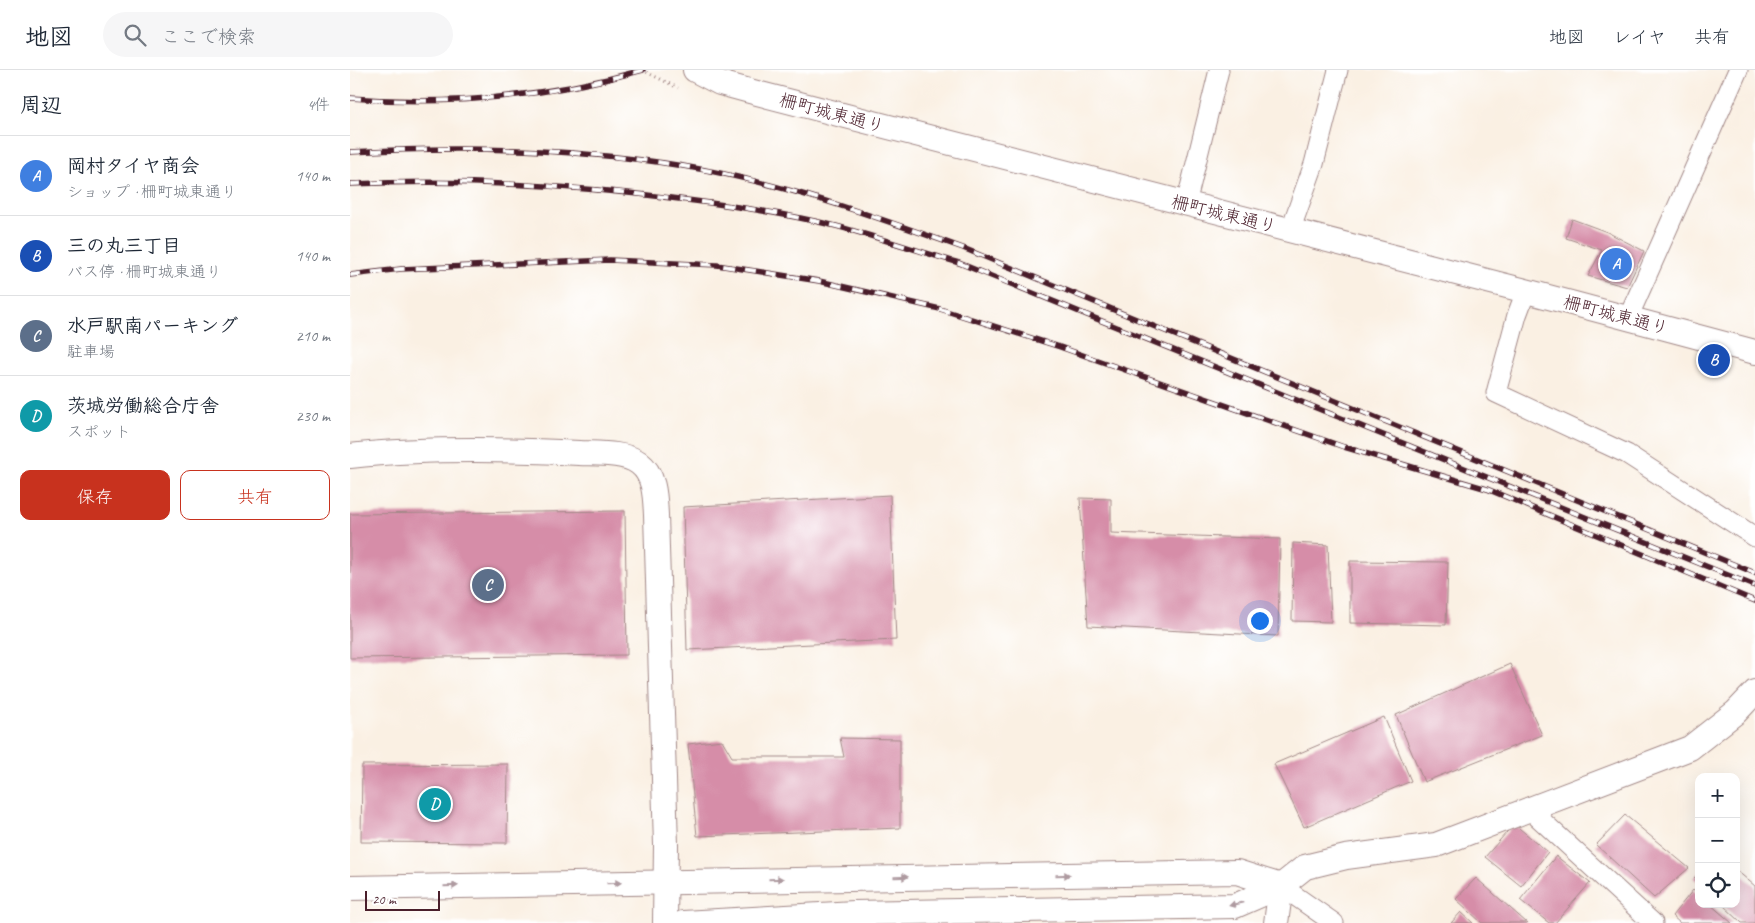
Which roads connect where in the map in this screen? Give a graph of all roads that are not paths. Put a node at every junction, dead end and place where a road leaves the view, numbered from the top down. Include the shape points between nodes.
1 (695, 70) edge
2 (1219, 70) edge
3 (1338, 70) edge
4 (1738, 70) edge
5 (1750, 70) edge
6 (1755, 73) edge
7 (1186, 204) junction
8 (1290, 231) junction
9 (1526, 291) junction
10 (1628, 318) junction
11 (1755, 352) edge
12 (350, 456) edge
13 (1755, 537) edge
14 (1755, 692) edge
15 (1530, 809) junction
16 (666, 882) junction
17 (1281, 886) junction
18 (350, 888) edge
19 (665, 923) edge
20 (683, 923) edge
21 (1276, 923) edge
22 (1334, 923) edge
23 (1653, 923) edge

1 - 7 street, 柵町城東通り via 720,82 757,93
2 - 7 street
3 - 8 street via 1314,164
4 - 10 street
5 - 6 street
7 - 8 street, 柵町城東通り
8 - 9 street, 柵町城東通り
9 - 10 street, 柵町城東通り
9 - 13 street via 1496,393 1627,454
10 - 11 street, 柵町城東通り
12 - 16 street via 532,450 620,456 638,462 647,472 654,490 656,515
14 - 15 street via 1736,712 1690,748
15 - 17 street via 1436,845 1346,857 1305,867
15 - 23 street
16 -> 17 street via 1237,872
18 -> 16 street
16 - 19 street
17 -> 20 street via 1235,906 854,913
17 - 21 street
17 - 22 street

